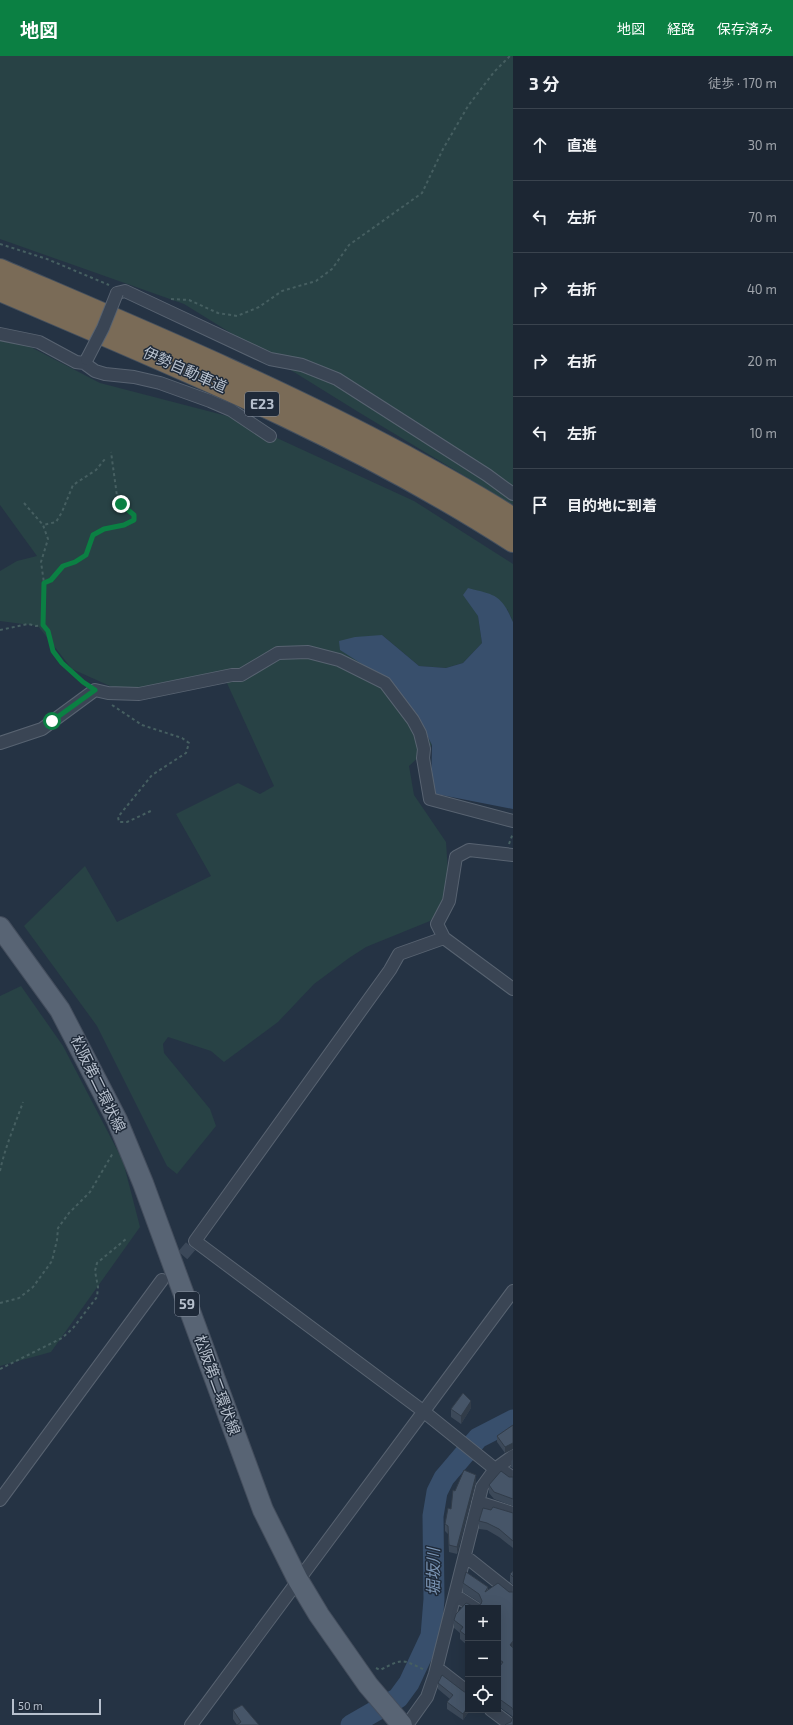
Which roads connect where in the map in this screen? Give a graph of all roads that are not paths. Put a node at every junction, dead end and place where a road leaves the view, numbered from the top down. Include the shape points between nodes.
1 (0, 270) edge
2 (0, 290) edge
3 (0, 334) edge
4 (86, 362) junction
5 (270, 436) dead end
6 (513, 494) edge
7 (513, 519) edge
8 (513, 541) edge
9 (0, 743) edge
10 (513, 821) edge
11 (513, 855) edge
12 (0, 927) edge
13 (444, 938) junction
14 (513, 989) edge
15 (162, 1280) tunnel mouth
16 (513, 1290) edge
17 (423, 1411) junction
18 (513, 1456) edge
19 (495, 1469) junction
20 (513, 1478) edge
21 (0, 1500) edge
22 (478, 1502) junction
23 (513, 1513) edge
24 (464, 1556) junction
25 (298, 1580) junction
26 (513, 1594) edge
27 (455, 1595) junction
28 (470, 1605) edge
29 (436, 1671) junction
30 (465, 1690) edge
31 (495, 1713) edge
32 (397, 1719) edge
33 (191, 1725) edge
34 (407, 1725) edge
35 (506, 1725) edge

1 - 7 highway, 伊勢自動車道 / E23 via 278,392 437,474
2 - 8 highway, 伊勢自動車道 / E23 via 270,408 428,489
3 - 4 street via 39,342 76,362
4 - 5 street via 96,371 105,374 134,376 210,401 231,410
4 - 6 street, bridge via 121,292 270,358 302,365 337,379
9 - 10 street via 42,729 95,690 139,694 241,675 278,653 308,652 339,660 385,683 420,733 430,799
11 - 13 street via 469,850 456,857 449,901 436,924
12 - 25 main road, 松阪第二環状線 / 59 via 60,1010 117,1120 263,1510
13 - 14 street
13 - 17 street via 398,954 390,970 195,1241
15 - 21 street
16 - 17 street
17 - 19 street
17 - 25 street
18 - 19 street
19 - 20 street via 502,1470
19 - 22 street via 482,1487
22 - 23 street
22 - 24 street
24 - 26 street
24 - 27 street
25 - 32 main road, 松阪第二環状線 / 59 via 319,1615 371,1676
25 - 33 street
27 - 28 street
27 - 29 street
29 - 30 street
29 - 34 street via 427,1697
31 - 35 street via 508,1722

